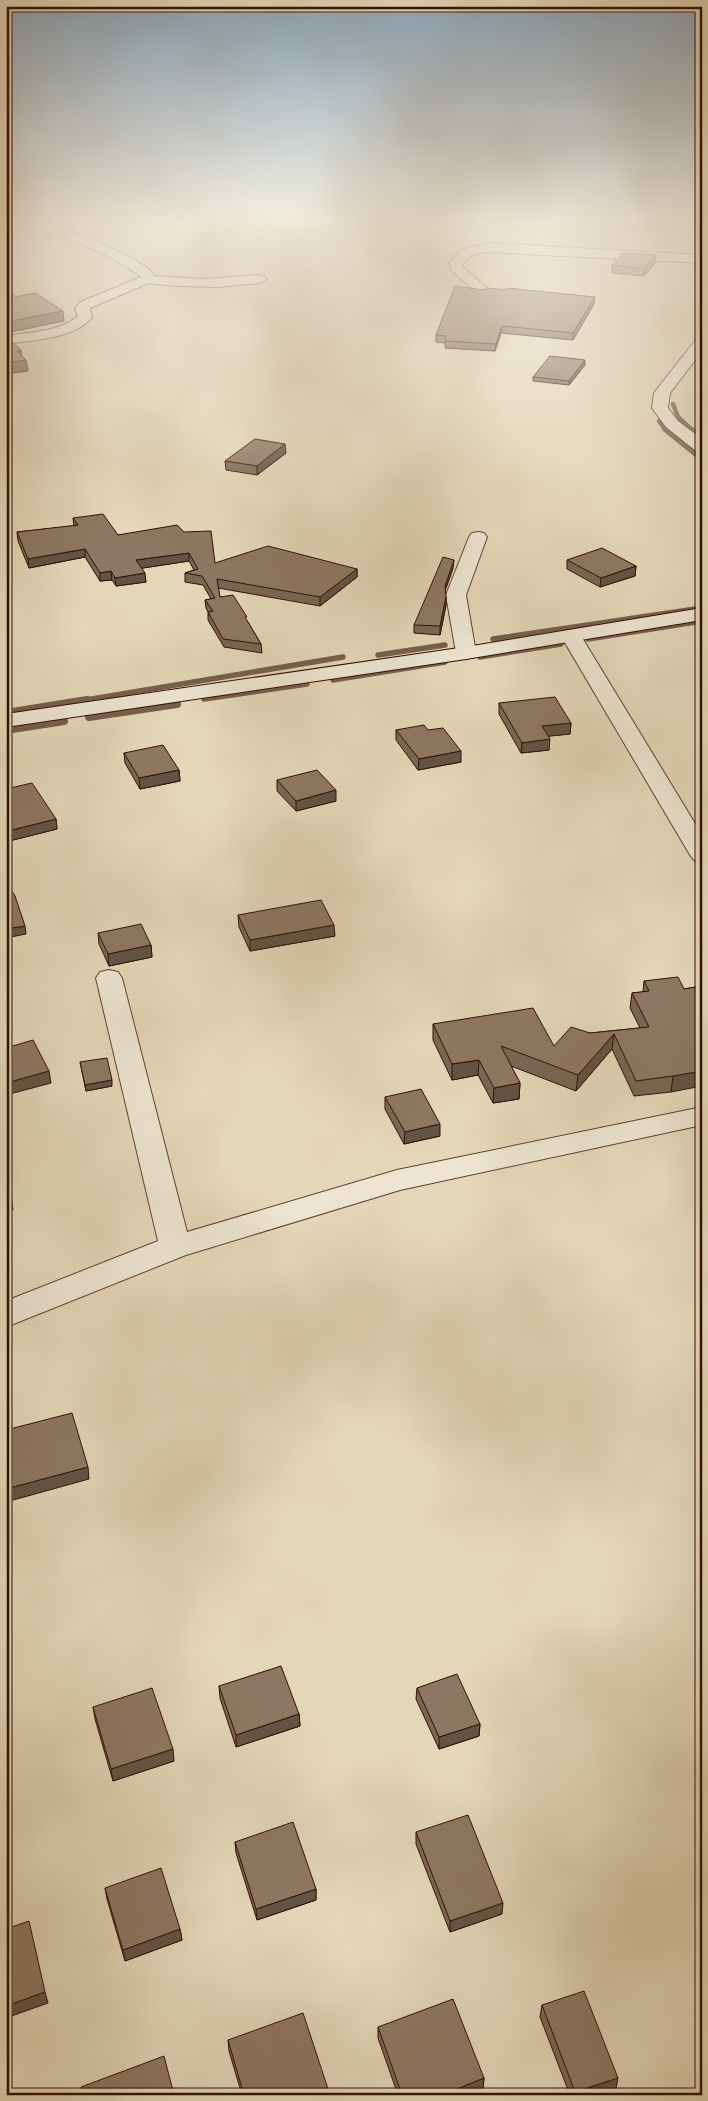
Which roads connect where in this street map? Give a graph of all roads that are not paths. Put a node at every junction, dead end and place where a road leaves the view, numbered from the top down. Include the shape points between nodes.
1 (84, 319) edge
2 (6, 340) edge
3 (702, 341) edge
4 (702, 447) edge
5 (478, 537) dead end
6 (702, 614) edge
7 (571, 636) junction
8 (466, 653) junction
9 (6, 721) edge
10 (702, 855) edge
11 (109, 978) dead end
12 (702, 1116) edge
13 (175, 1247) junction
14 (6, 1315) edge

1 - 2 street via 80,324 53,332
3 - 4 street via 662,393 660,408 672,424
5 - 8 street via 456,595
6 - 7 street
7 - 8 street
7 - 10 street
8 - 9 street
11 - 13 street
12 - 13 street via 397,1180
13 - 14 street

